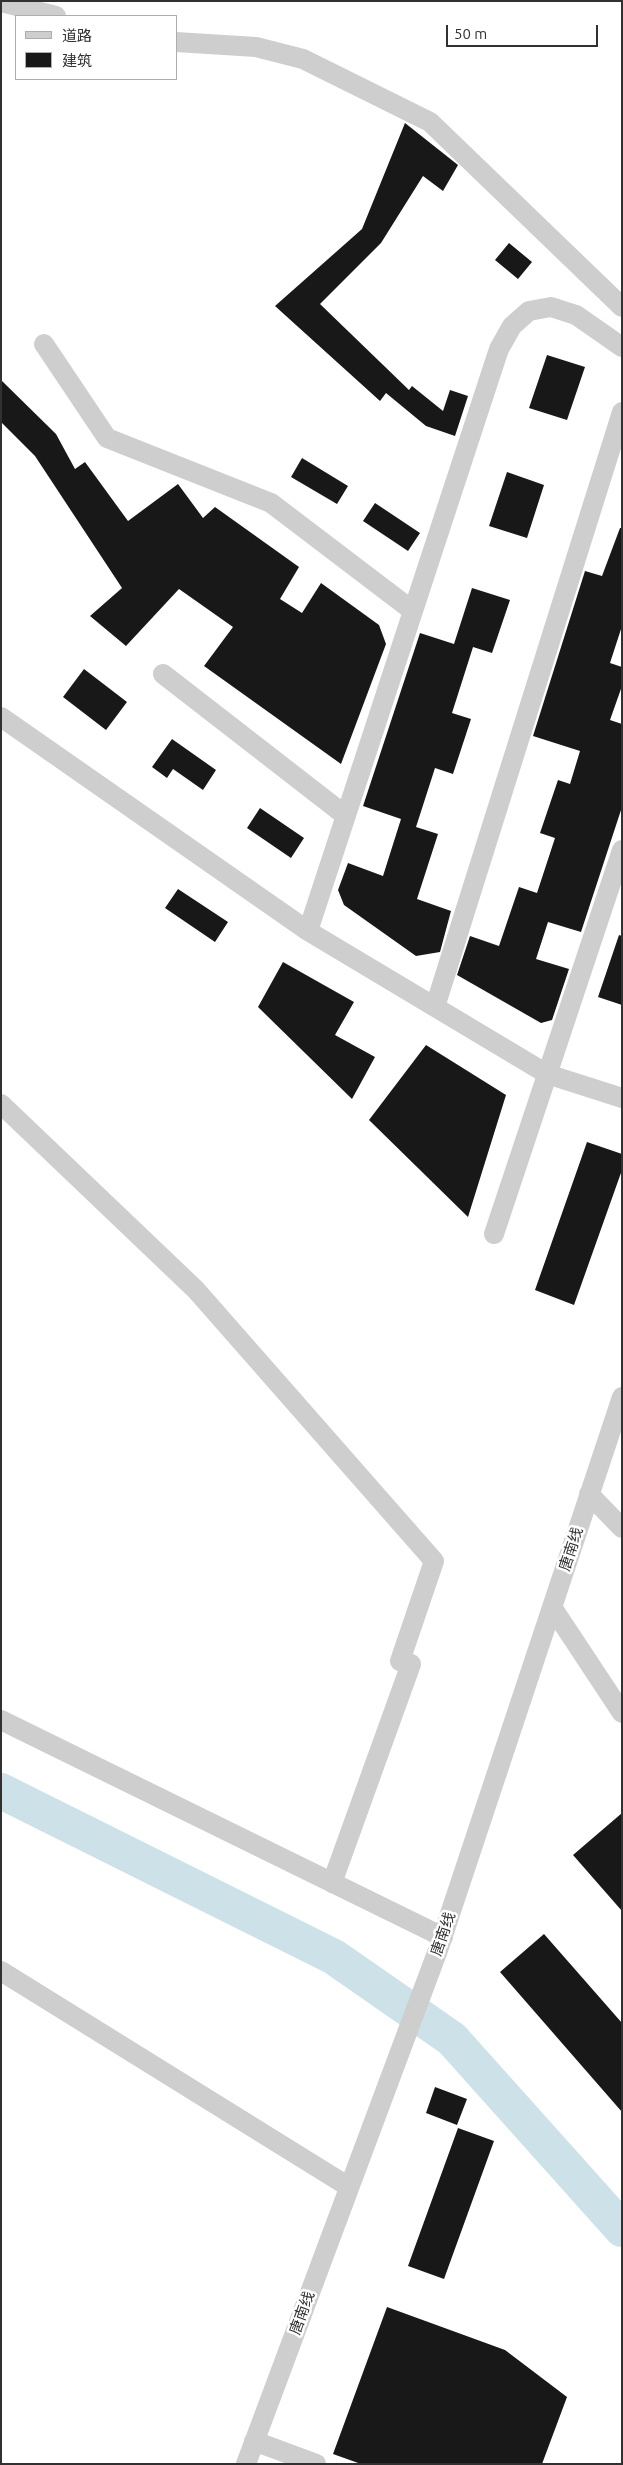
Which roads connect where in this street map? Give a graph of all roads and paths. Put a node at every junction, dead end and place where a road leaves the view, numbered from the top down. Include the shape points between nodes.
1 (1, 2) edge
2 (52, 15) edge
3 (178, 42) edge
4 (622, 307) edge
5 (44, 344) dead end
6 (622, 347) edge
7 (622, 412) edge
8 (413, 611) junction
9 (163, 674) dead end
10 (1, 718) edge
11 (346, 816) junction
12 (622, 850) edge
13 (308, 931) junction
14 (435, 1007) junction
15 (547, 1074) junction
16 (622, 1098) edge
17 (1, 1104) edge
18 (494, 1234) dead end
19 (622, 1397) edge
20 (589, 1494) junction
21 (622, 1528) edge
22 (552, 1607) junction
23 (622, 1713) edge
24 (1, 1720) edge
25 (332, 1883) junction
26 (440, 1943) junction
27 (1, 1971) edge
28 (349, 2187) junction
29 (254, 2441) junction
30 (246, 2464) edge
31 (316, 2464) edge

1 - 2 street
3 - 4 street via 256,47 303,59 430,122
5 - 8 street via 107,438 271,503
6 - 8 street via 576,315 550,307 530,311 512,326 499,349
7 - 14 street
8 - 11 street
9 - 11 street
10 - 13 street
11 - 13 street
12 - 15 street
13 - 14 street
14 - 15 street
15 - 16 street
15 - 18 street
17 - 25 street via 196,1290 434,1562 400,1661 411,1664
19 - 20 street, 唐南线
20 - 21 street
20 - 22 street, 唐南线
22 - 23 street
22 - 26 street, 唐南线
24 - 25 street
25 - 26 street
26 - 28 street, 唐南线
27 - 28 street
28 - 29 street, 唐南线
29 - 30 street, 唐南线
29 - 31 street

